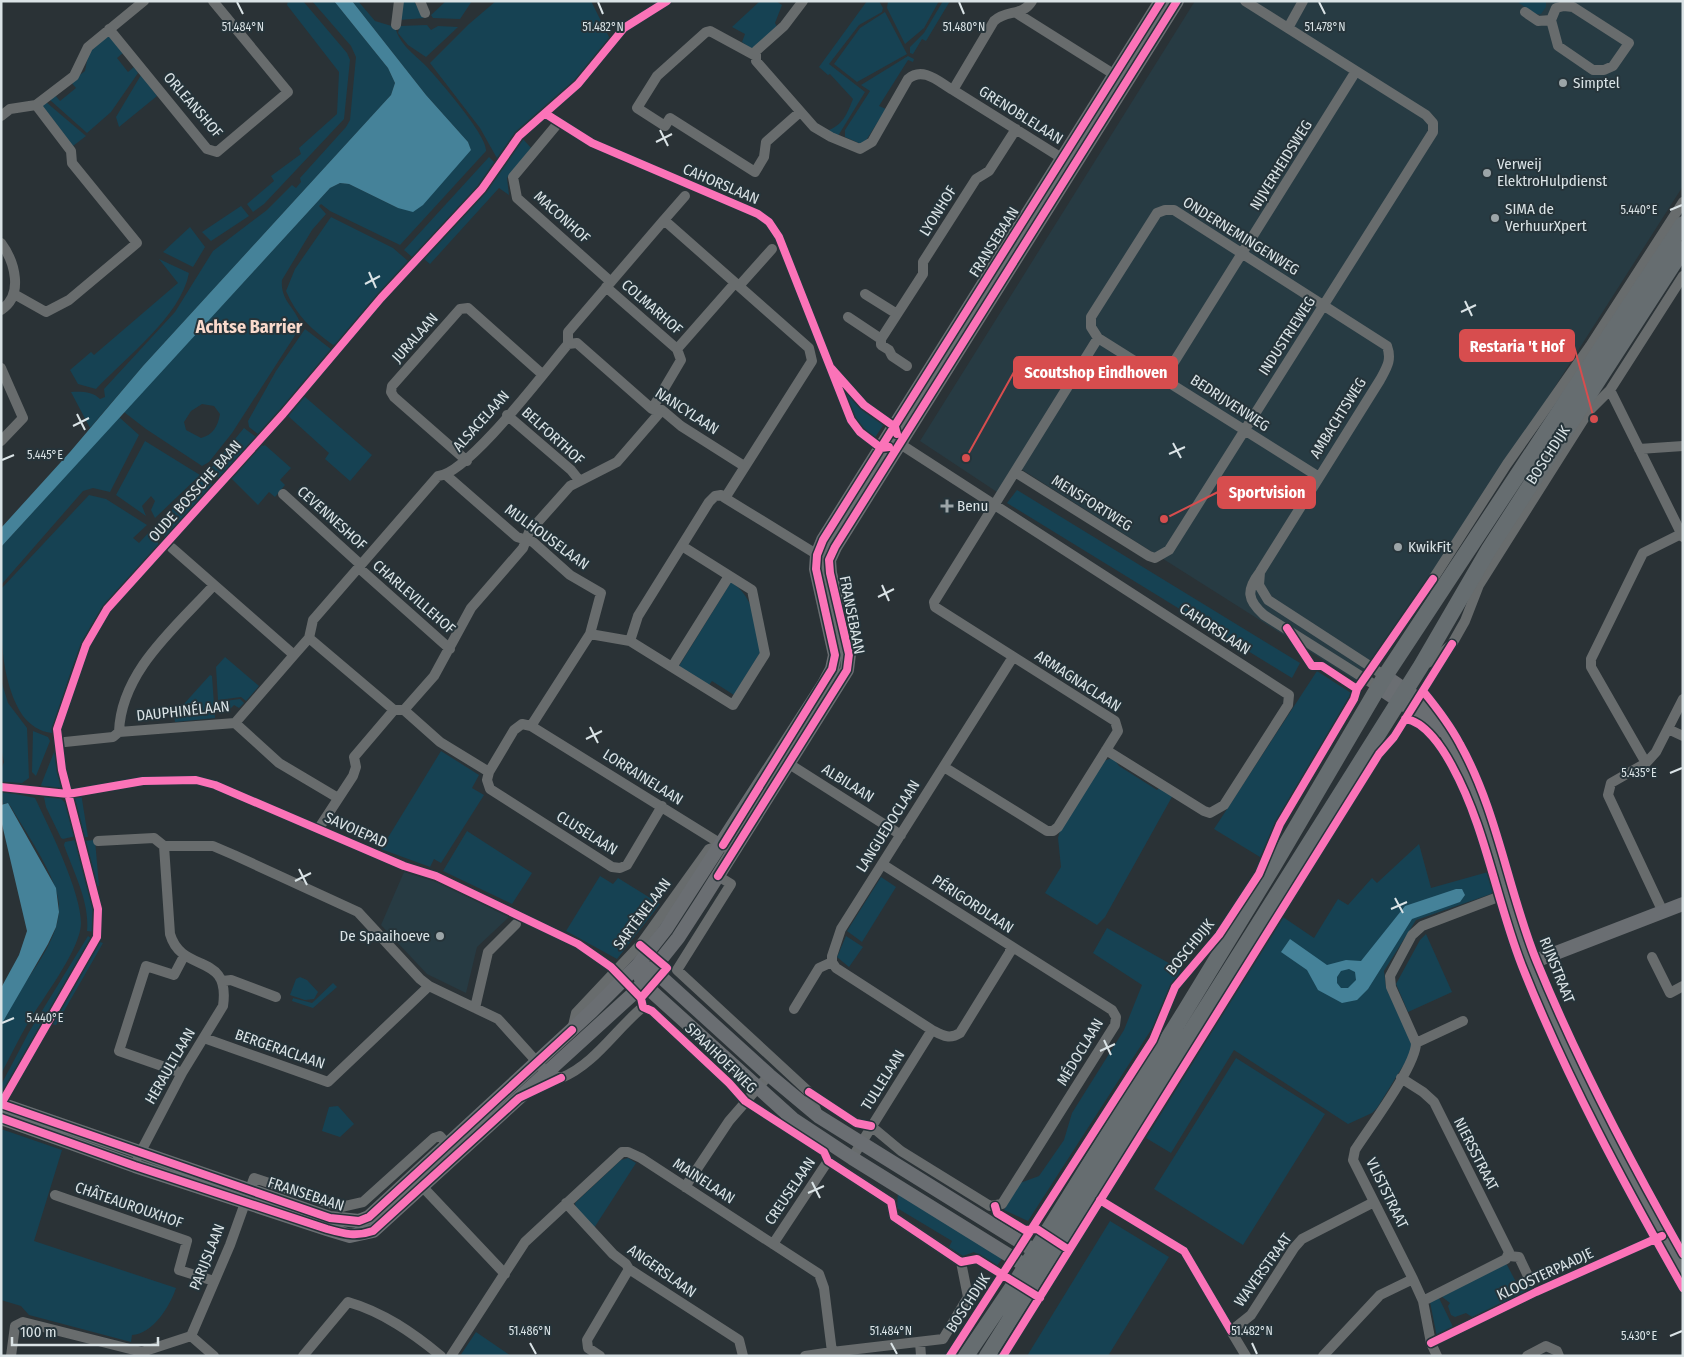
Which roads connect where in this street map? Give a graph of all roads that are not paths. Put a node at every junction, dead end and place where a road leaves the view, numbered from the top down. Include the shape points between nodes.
1 (144, 1) edge
2 (213, 1) edge
3 (399, 1) edge
4 (420, 1) edge
5 (1032, 1) edge
6 (1161, 1) edge
7 (1177, 1) edge
8 (1245, 1) edge
9 (1303, 1) edge
10 (799, 3) edge
11 (1554, 4) edge
12 (1525, 12) dead end
13 (425, 13) dead end
14 (1018, 14) junction
15 (1551, 20) junction
16 (396, 24) dead end
17 (1288, 28) junction
18 (109, 30) junction
19 (756, 56) junction
20 (1356, 71) junction
21 (1115, 75) junction
22 (952, 90) junction
23 (36, 105) junction
24 (800, 112) junction
25 (1, 116) edge
26 (558, 122) dead end
27 (1016, 129) junction
28 (1068, 162) junction
29 (685, 196) dead end
30 (1683, 202) edge
31 (664, 220) junction
32 (1683, 224) edge
33 (1, 243) edge
34 (772, 249) dead end
35 (1683, 249) edge
36 (1243, 254) junction
37 (1683, 276) edge
38 (609, 284) junction
39 (737, 284) junction
40 (14, 294) junction
41 (865, 294) dead end
42 (1324, 306) junction
43 (1, 310) edge
44 (897, 314) junction
45 (848, 317) dead end
46 (1098, 338) junction
47 (881, 339) junction
48 (568, 344) junction
49 (677, 349) junction
50 (1390, 355) joint
51 (907, 366) dead end
52 (1, 368) edge
53 (542, 374) junction
54 (1164, 378) junction
55 (1610, 390) junction
56 (657, 409) junction
57 (507, 415) junction
58 (1244, 430) junction
59 (1, 441) edge
60 (894, 441) junction
61 (1683, 446) edge
62 (1639, 448) junction
63 (466, 461) junction
64 (744, 466) junction
65 (1014, 472) junction
66 (446, 475) junction
67 (1319, 477) junction
68 (579, 480) junction
69 (282, 494) dead end
70 (725, 498) junction
71 (993, 504) junction
72 (1682, 535) edge
73 (526, 540) junction
74 (682, 546) junction
75 (172, 548) dead end
76 (823, 558) junction
77 (1155, 558) joint
78 (360, 567) junction
79 (1260, 572) junction
80 (729, 576) junction
81 (214, 584) junction
82 (1436, 595) junction
83 (1293, 616) junction
84 (1286, 628) junction
85 (590, 634) junction
86 (309, 638) junction
87 (630, 641) junction
88 (450, 649) junction
89 (294, 655) junction
90 (1013, 657) junction
91 (1421, 666) junction
92 (672, 667) junction
93 (1382, 681) junction
94 (1402, 695) junction
95 (1683, 698) edge
96 (399, 710) junction
97 (236, 723) junction
98 (531, 726) junction
99 (1668, 729) junction
100 (119, 732) junction
101 (1683, 736) edge
102 (65, 742) dead end
103 (1106, 750) junction
104 (784, 761) junction
105 (1646, 763) junction
106 (944, 767) junction
107 (489, 772) junction
108 (338, 798) junction
109 (662, 806) junction
110 (319, 828) dead end
111 (901, 835) junction
112 (98, 841) dead end
113 (164, 846) junction
114 (728, 848) junction
115 (882, 864) junction
116 (718, 876) junction
117 (1506, 894) junction
118 (1683, 904) edge
119 (1663, 912) junction
120 (516, 924) dead end
121 (1010, 946) junction
122 (184, 956) junction
123 (1652, 957) dead end
124 (832, 962) junction
125 (1530, 963) junction
126 (637, 966) junction
127 (652, 969) junction
128 (223, 981) junction
129 (642, 982) junction
130 (430, 986) junction
131 (1683, 986) edge
132 (276, 998) dead end
133 (475, 1008) junction
134 (794, 1009) dead end
135 (1463, 1021) dead end
136 (572, 1030) junction
137 (932, 1030) junction
138 (204, 1038) junction
139 (1416, 1043) junction
140 (538, 1062) junction
141 (182, 1073) junction
142 (547, 1073) junction
143 (769, 1075) junction
144 (1401, 1078) junction
145 (758, 1087) junction
146 (744, 1101) junction
147 (1, 1104) edge
148 (818, 1116) junction
149 (1, 1118) edge
150 (871, 1126) junction
151 (861, 1143) junction
152 (448, 1145) junction
153 (140, 1151) junction
154 (852, 1158) junction
155 (136, 1166) junction
156 (413, 1176) junction
157 (423, 1187) junction
158 (685, 1187) junction
159 (55, 1195) dead end
160 (248, 1196) junction
161 (1374, 1202) junction
162 (566, 1204) junction
163 (773, 1244) junction
164 (1035, 1251) junction
165 (1509, 1256) junction
166 (1026, 1266) junction
167 (1044, 1267) junction
168 (629, 1269) junction
169 (1683, 1272) edge
170 (505, 1274) junction
171 (1528, 1276) dead end
172 (1413, 1279) junction
173 (214, 1281) junction
174 (1423, 1301) junction
175 (191, 1336) junction
176 (920, 1342) junction
177 (832, 1352) junction
178 (11, 1356) edge
179 (214, 1356) edge
180 (303, 1356) edge
181 (441, 1356) edge
182 (451, 1356) edge
183 (600, 1356) edge
184 (743, 1356) edge
185 (804, 1356) edge
186 (921, 1356) edge
187 (966, 1356) edge
188 (987, 1356) edge
189 (1246, 1356) edge
190 (1323, 1356) edge
191 (1437, 1356) edge
192 (1527, 1356) edge
193 (1559, 1356) edge

1 - 18 street
2 - 18 street, ORLEANSHOF via 288,92 216,152 207,148
3 - 16 street
4 - 13 street
5 - 14 street
6 - 21 street, FRANSEBAAN
7 - 28 street, FRANSEBAAN
8 - 17 street
9 - 17 street
10 - 19 street via 784,26 756,51
11 - 15 street
11 - 15 street via 1573,7 1629,43 1613,66 1593,70 1558,46
12 - 15 street via 1538,20
14 - 21 street
14 - 22 street via 1004,14 994,21
17 - 20 street
18 - 23 street via 88,48 74,76
19 - 24 street via 756,62
19 - 24 street via 706,32 657,76 637,108 665,126 670,118 756,172 764,157 766,142
20 - 36 street, NIJVERHEIDSWEG
20 - 42 street, INDUSTRIEWEG via 1426,115 1433,123 1433,132
21 - 28 street, FRANSEBAAN
22 - 24 street, GRENOBLELAAN via 924,73 914,73 908,78 872,142 860,149 814,127
22 - 27 street, GRENOBLELAAN
23 - 25 street via 10,109
23 - 40 street via 71,151 72,163 136,243 69,300 46,312
26 - 38 street, MACONHOF via 513,177 517,198
27 - 28 street, GRENOBLELAAN
27 - 44 street, LYONHOF via 989,171 976,179 924,262 923,274
28 - 60 street, FRANSEBAAN
29 - 31 street, ALSACELAAN
30 - 82 street, BOSCHDIJK via 1433,579
31 - 38 street, ALSACELAAN
31 - 39 street
32 - 82 main road, BOSCHDIJK
33 - 40 street via 16,275
34 - 39 street
35 - 91 main road, BOSCHDIJK via 1494,541
36 - 42 street, ONDERNEMINGENWEG
36 - 46 street, ONDERNEMINGENWEG via 1174,210 1157,213 1091,317 1091,328
36 - 54 street, NIJVERHEIDSWEG
37 - 55 street, BOSCHDIJK
38 - 48 street, ALSACELAAN via 568,332
38 - 49 street, COLMARHOF
39 - 49 street, COLMARHOF
39 - 64 street via 808,348 812,361
40 - 43 street via 8,306
41 - 44 street
42 - 50 street, ONDERNEMINGENWEG via 1387,346
42 - 58 street, INDUSTRIEWEG
44 - 47 street, LYONHOF
45 - 47 street
46 - 54 street, BEDRIJVENWEG
46 - 65 street
47 - 51 street via 881,345
48 - 53 street, ALSACELAAN
48 - 56 street, NANCYLAAN via 577,343
49 - 56 street, COLMARHOF via 681,360
50 - 67 street, AMBACHTSWEG via 1380,380
52 - 59 street via 24,418
53 - 57 street, ALSACELAAN
53 - 63 street, JURALAAN via 468,308 460,309 392,386 394,397
54 - 58 street, BEDRIJVENWEG
55 - 62 street
55 - 91 street, BOSCHDIJK via 1589,411 1479,585 1452,644 1434,660
56 - 64 street, NANCYLAAN
56 - 68 street, BELFORTHOF via 616,462
57 - 63 street, ALSACELAAN
57 - 68 street, BELFORTHOF
58 - 67 street, BEDRIJVENWEG
58 - 77 street, INDUSTRIEWEG via 1169,550
60 - 71 street, CAHORSLAAN
60 - 76 street, FRANSEBAAN via 823,540
61 - 62 street
62 - 72 street
63 - 66 street, ALSACELAAN
64 - 70 street
65 - 71 street
65 - 77 street, MENSFORTWEG
66 - 73 street, MULHOUSELAAN via 517,537
66 - 78 street, ALSACELAAN via 438,476
67 - 79 street, AMBACHTSWEG
68 - 73 street, BELFORTHOF via 570,486
69 - 78 street, CEVENNESHOF
70 - 74 street via 714,496
70 - 76 street
71 - 90 street, ARMAGNACLAAN via 934,607
71 - 103 street, CAHORSLAAN via 1290,695 1288,705 1224,805 1210,813
72 - 105 street via 1643,553 1591,658 1591,668
73 - 85 street, MULHOUSELAAN via 533,542 570,575 601,593
73 - 88 street, CHARLEVILLEHOF via 523,548 471,608
74 - 80 street
74 - 87 street via 638,616
75 - 81 street
76 - 104 street, FRANSEBAAN via 816,569 834,655 832,669
78 - 86 street, ALSACELAAN via 313,620
78 - 88 street, CHARLEVILLEHOF
79 - 83 street via 1259,585 1268,600
79 - 84 street, AMBACHTSWEG via 1252,582 1251,599 1264,615
80 - 92 street
80 - 92 street via 752,590 765,654 731,709
81 - 89 street
81 - 100 street, DAUPHINÉLAAN via 134,676
82 - 93 main road, BOSCHDIJK
83 - 84 street
83 - 93 street
84 - 93 street, AMBACHTSWEG
85 - 87 street
85 - 98 street
86 - 89 street, ALSACELAAN
86 - 96 street
87 - 92 street
88 - 96 street, CHARLEVILLEHOF via 434,676
89 - 97 street, DAUPHINÉLAAN
90 - 103 street, ARMAGNACLAAN via 1115,721 1118,731
90 - 106 street, LANGUEDOCLAAN
91 - 94 main road, BOSCHDIJK
93 - 94 street, RIJNSTRAAT
93 - 164 main road, BOSCHDIJK via 1274,865
94 - 117 street, RIJNSTRAAT via 1418,699 1438,719 1457,754 1485,822
94 - 167 main road, BOSCHDIJK
95 - 99 street
96 - 107 street via 440,742
96 - 108 street, CHARLEVILLEHOF via 354,757 356,767 353,776
97 - 100 street, DAUPHINÉLAAN
97 - 108 street via 279,763
98 - 107 street via 522,724 514,730
98 - 109 street, LORRAINELAAN
99 - 101 street
99 - 105 street
100 - 102 street, DAUPHINÉLAAN via 113,737
103 - 106 street, ARMAGNACLAAN via 1054,831 1047,831
104 - 111 street, ALBILAAN
104 - 114 street, FRANSEBAAN
105 - 119 street via 1611,783 1608,795
106 - 111 street, LANGUEDOCLAAN
107 - 109 street, CLUSELAAN via 490,789 612,867 627,865
108 - 110 street, CHARLEVILLEHOF
109 - 114 street, LORRAINELAAN
111 - 115 street, LANGUEDOCLAAN
112 - 113 street via 154,838
113 - 122 street via 170,934 174,947
113 - 130 street via 213,846 358,912
114 - 116 street, FRANSEBAAN
114 - 126 street, FRANSEBAAN
114 - 136 street, SARTÈNELAAN via 709,849 640,944 576,1013
115 - 121 street, PÉRIGORDLAAN
115 - 124 street, LANGUEDOCLAAN via 841,929
116 - 127 street, FRANSEBAAN via 678,938
116 - 148 street via 731,884 677,970 809,1092
117 - 125 street, RIJNSTRAAT
117 - 139 street via 1422,926 1412,935 1390,976 1390,987
118 - 119 street
119 - 125 street
120 - 133 street via 488,952
121 - 137 street, PÉRIGORDLAAN via 1010,952 960,1033 953,1037
121 - 150 street, MÉDOCLAAN via 1112,1010 1116,1017 1115,1024 1007,1198 1002,1204 990,1206 901,1151
122 - 128 street via 218,972
122 - 141 street via 174,975 146,966 119,1050
123 - 131 street via 1670,993
124 - 134 street via 819,968
124 - 137 street, PÉRIGORDLAAN via 836,968
125 - 169 street, RIJNSTRAAT via 1571,1058 1636,1188
126 - 127 street
126 - 129 street
126 - 136 street, FRANSEBAAN
127 - 129 street, FRANSEBAAN
127 - 143 street, SPAAIHOEFWEG
128 - 132 street via 231,980
128 - 138 street, HERAULTLAAN via 223,1006
129 - 142 street, FRANSEBAAN
129 - 145 street, SPAAIHOEFWEG
130 - 133 street
130 - 138 street, BERGERACLAAN via 328,1082
133 - 140 street via 498,1019
135 - 139 street
136 - 140 street, FRANSEBAAN
137 - 150 street, TULLELAAN
138 - 141 street, HERAULTLAAN
139 - 144 street, VLISTSTRAAT via 1414,1055
140 - 142 street
140 - 152 street, FRANSEBAAN
141 - 153 street, HERAULTLAAN
142 - 146 street, SPAAIHOEFWEG via 560,1078 569,1075 643,1007 652,1011
142 - 157 street, FRANSEBAAN
143 - 145 street
143 - 148 street, SPAAIHOEFWEG
144 - 161 street, VLISTSTRAAT via 1355,1150 1353,1160
144 - 165 street, NIERSSTRAAT via 1434,1102
145 - 146 street
145 - 154 street, SPAAIHOEFWEG via 793,1119
146 - 158 street
147 - 153 street, FRANSEBAAN
148 - 151 street, SPAAIHOEFWEG
149 - 155 street, FRANSEBAAN
150 - 151 street, TULLELAAN
151 - 154 street, TULLELAAN
151 - 164 street, SPAAIHOEFWEG
152 - 156 street, FRANSEBAAN
152 - 160 street, FRANSEBAAN via 440,1136 434,1138 363,1202 341,1207 254,1178
153 - 155 street, HERAULTLAAN
153 - 160 street, FRANSEBAAN
154 - 166 street, SPAAIHOEFWEG
155 - 160 street, FRANSEBAAN
156 - 157 street
156 - 160 street, FRANSEBAAN via 369,1217 358,1222 330,1218
157 - 160 street, FRANSEBAAN via 373,1231 350,1236
157 - 170 street
158 - 162 street, MAINELAAN via 641,1158 622,1152
158 - 163 street, MAINELAAN
159 - 173 street, CHÂTEAUROUXHOF via 187,1241 179,1270
160 - 173 street, PARIJSLAAN
161 - 172 street, VLISTSTRAAT
161 - 189 street, WAVERSTRAAT via 1302,1239 1251,1315 1231,1331
162 - 168 street, ANGERSLAAN
162 - 170 street, MAINELAAN via 525,1242
163 - 176 street, CREUSELAAN via 828,1161 892,1202 894,1216 961,1262 965,1280 968,1297 943,1339
163 - 177 street, MAINELAAN via 819,1274 824,1288
164 - 166 main road, BOSCHDIJK
164 - 167 street, SPAAIHOEFWEG
165 - 171 street, NIERSSTRAAT via 1519,1257
165 - 174 street
166 - 167 street, SPAAIHOEFWEG
166 - 187 main road, BOSCHDIJK
167 - 188 main road, BOSCHDIJK
168 - 183 street via 586,1340 588,1348
168 - 184 street, ANGERSLAAN via 739,1340
170 - 182 street, MAINELAAN
172 - 174 street, VLISTSTRAAT
172 - 190 street via 1380,1295
173 - 175 street, PARIJSLAAN
174 - 191 street, VLISTSTRAAT via 1431,1343
175 - 178 street via 142,1352 23,1322 15,1326
175 - 179 street
176 - 177 street, CREUSELAAN
176 - 186 street
177 - 185 street
180 - 181 street via 348,1302 371,1309 419,1338
192 - 193 street via 1546,1346 1557,1351

